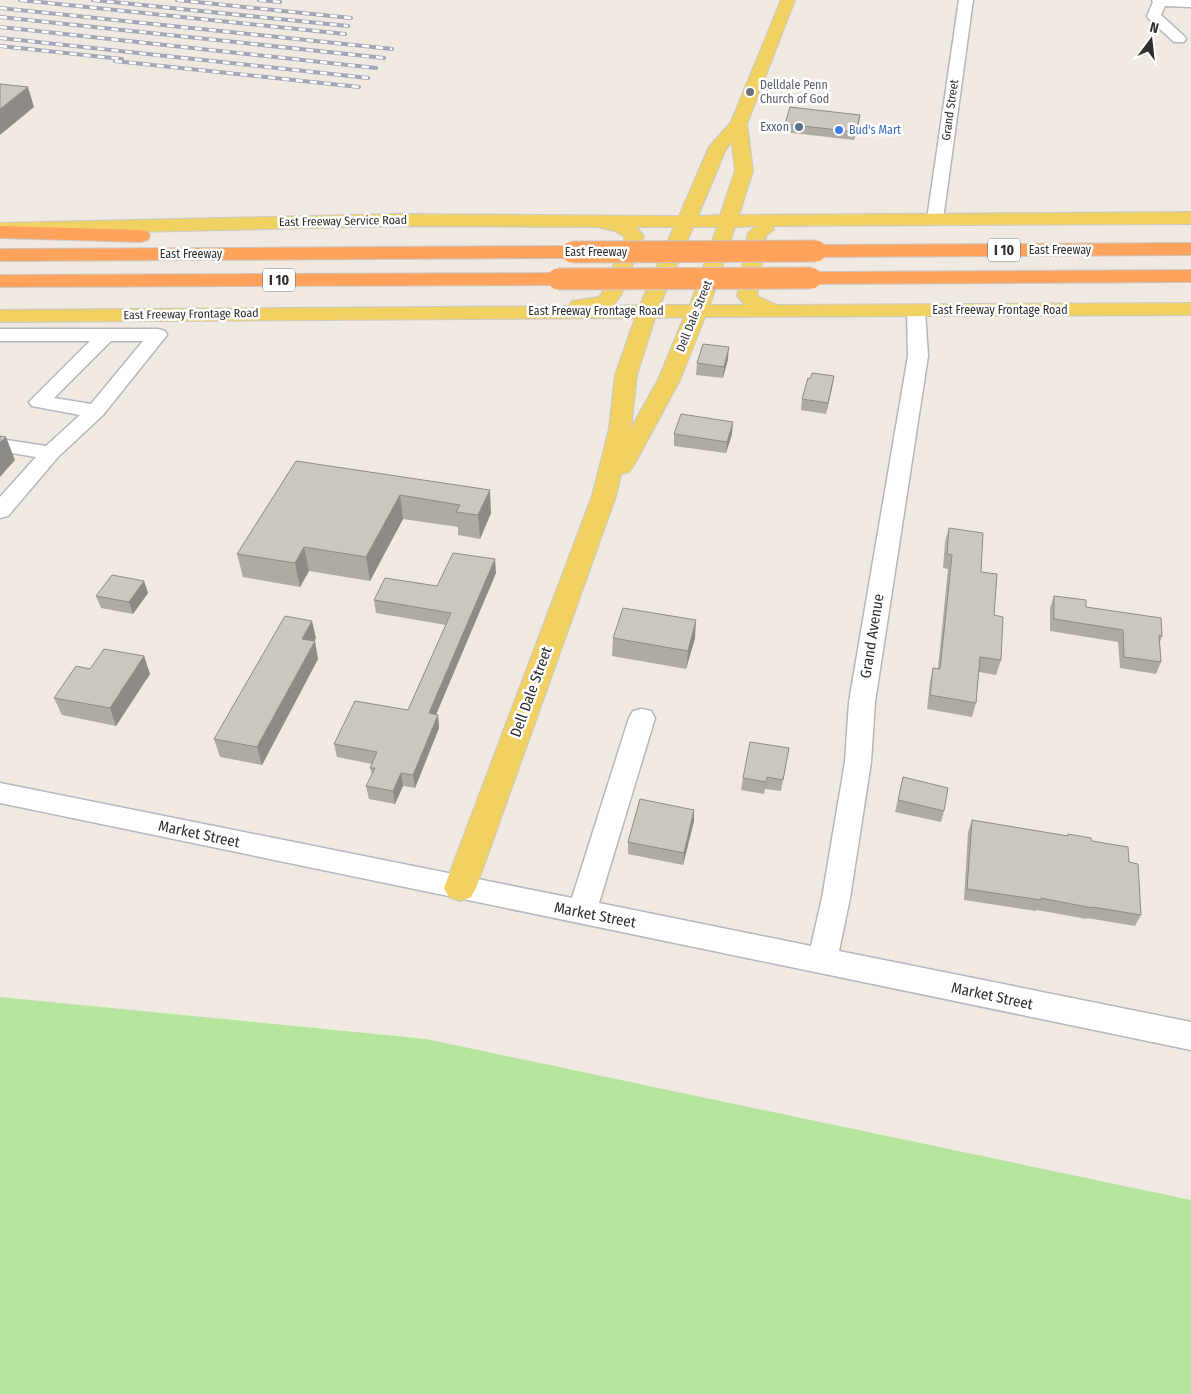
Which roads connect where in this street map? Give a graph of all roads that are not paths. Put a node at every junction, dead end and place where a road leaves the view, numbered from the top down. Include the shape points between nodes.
1 (788, 0) edge
2 (966, 0) edge
3 (1159, 1) edge
4 (1191, 3) edge
5 (1179, 39) dead end
6 (739, 124) junction
7 (1191, 218) edge
8 (935, 219) junction
9 (898, 220) junction
10 (686, 221) junction
11 (727, 221) junction
12 (578, 222) junction
13 (0, 231) edge
14 (1191, 249) edge
15 (500, 253) junction
16 (0, 255) edge
17 (1191, 278) edge
18 (0, 281) edge
19 (1191, 309) edge
20 (773, 310) junction
21 (468, 311) junction
22 (695, 311) junction
23 (916, 311) junction
24 (647, 312) junction
25 (0, 316) edge
26 (0, 335) edge
27 (106, 335) junction
28 (96, 411) junction
29 (0, 445) edge
30 (51, 453) junction
31 (604, 496) junction
32 (0, 512) edge
33 (642, 718) dead end
34 (0, 794) edge
35 (460, 888) junction
36 (582, 912) junction
37 (822, 961) junction
38 (1191, 1036) edge

1 - 6 main road, Dell Dale Street
2 - 8 street, Grand Street
3 - 4 street
3 - 5 street via 1154,16
6 - 10 main road, Dell Dale Street via 718,147
6 - 11 main road, Dell Dale Street via 744,171
7 - 8 main road
8 - 9 main road
9 - 11 main road
9 - 20 main road via 872,224 783,225 757,233 747,296 754,303
10 - 11 main road
10 - 12 main road, East Freeway Service Road
10 - 24 main road, Dell Dale Street
11 - 22 main road, Dell Dale Street via 705,292
12 - 13 main road, East Freeway Service Road via 397,220
12 - 21 main road via 619,226 635,236 611,295 605,302
13 - 15 highway via 257,238
14 - 15 highway, East Freeway / I 10, bridge
15 - 16 highway, East Freeway / I 10
17 - 18 highway, East Freeway / I 10, bridge
19 - 23 main road, East Freeway Frontage Road
20 - 22 main road, East Freeway Frontage Road
20 - 23 main road, East Freeway Frontage Road
21 - 24 main road, East Freeway Frontage Road
21 - 25 main road, East Freeway Frontage Road
22 - 24 main road, East Freeway Frontage Road
22 - 31 main road, Dell Dale Street via 669,380
23 - 37 street, Grand Avenue via 918,356 864,692 858,762 836,898
24 - 31 main road, Dell Dale Street via 626,375 620,429
26 - 27 street
27 - 28 street via 158,335
27 - 28 street via 39,402
28 - 30 street
29 - 30 street
30 - 32 street
31 - 35 main road, Dell Dale Street
33 - 36 street
34 - 35 street, Market Street
35 - 36 street, Market Street
36 - 37 street, Market Street
37 - 38 street, Market Street

